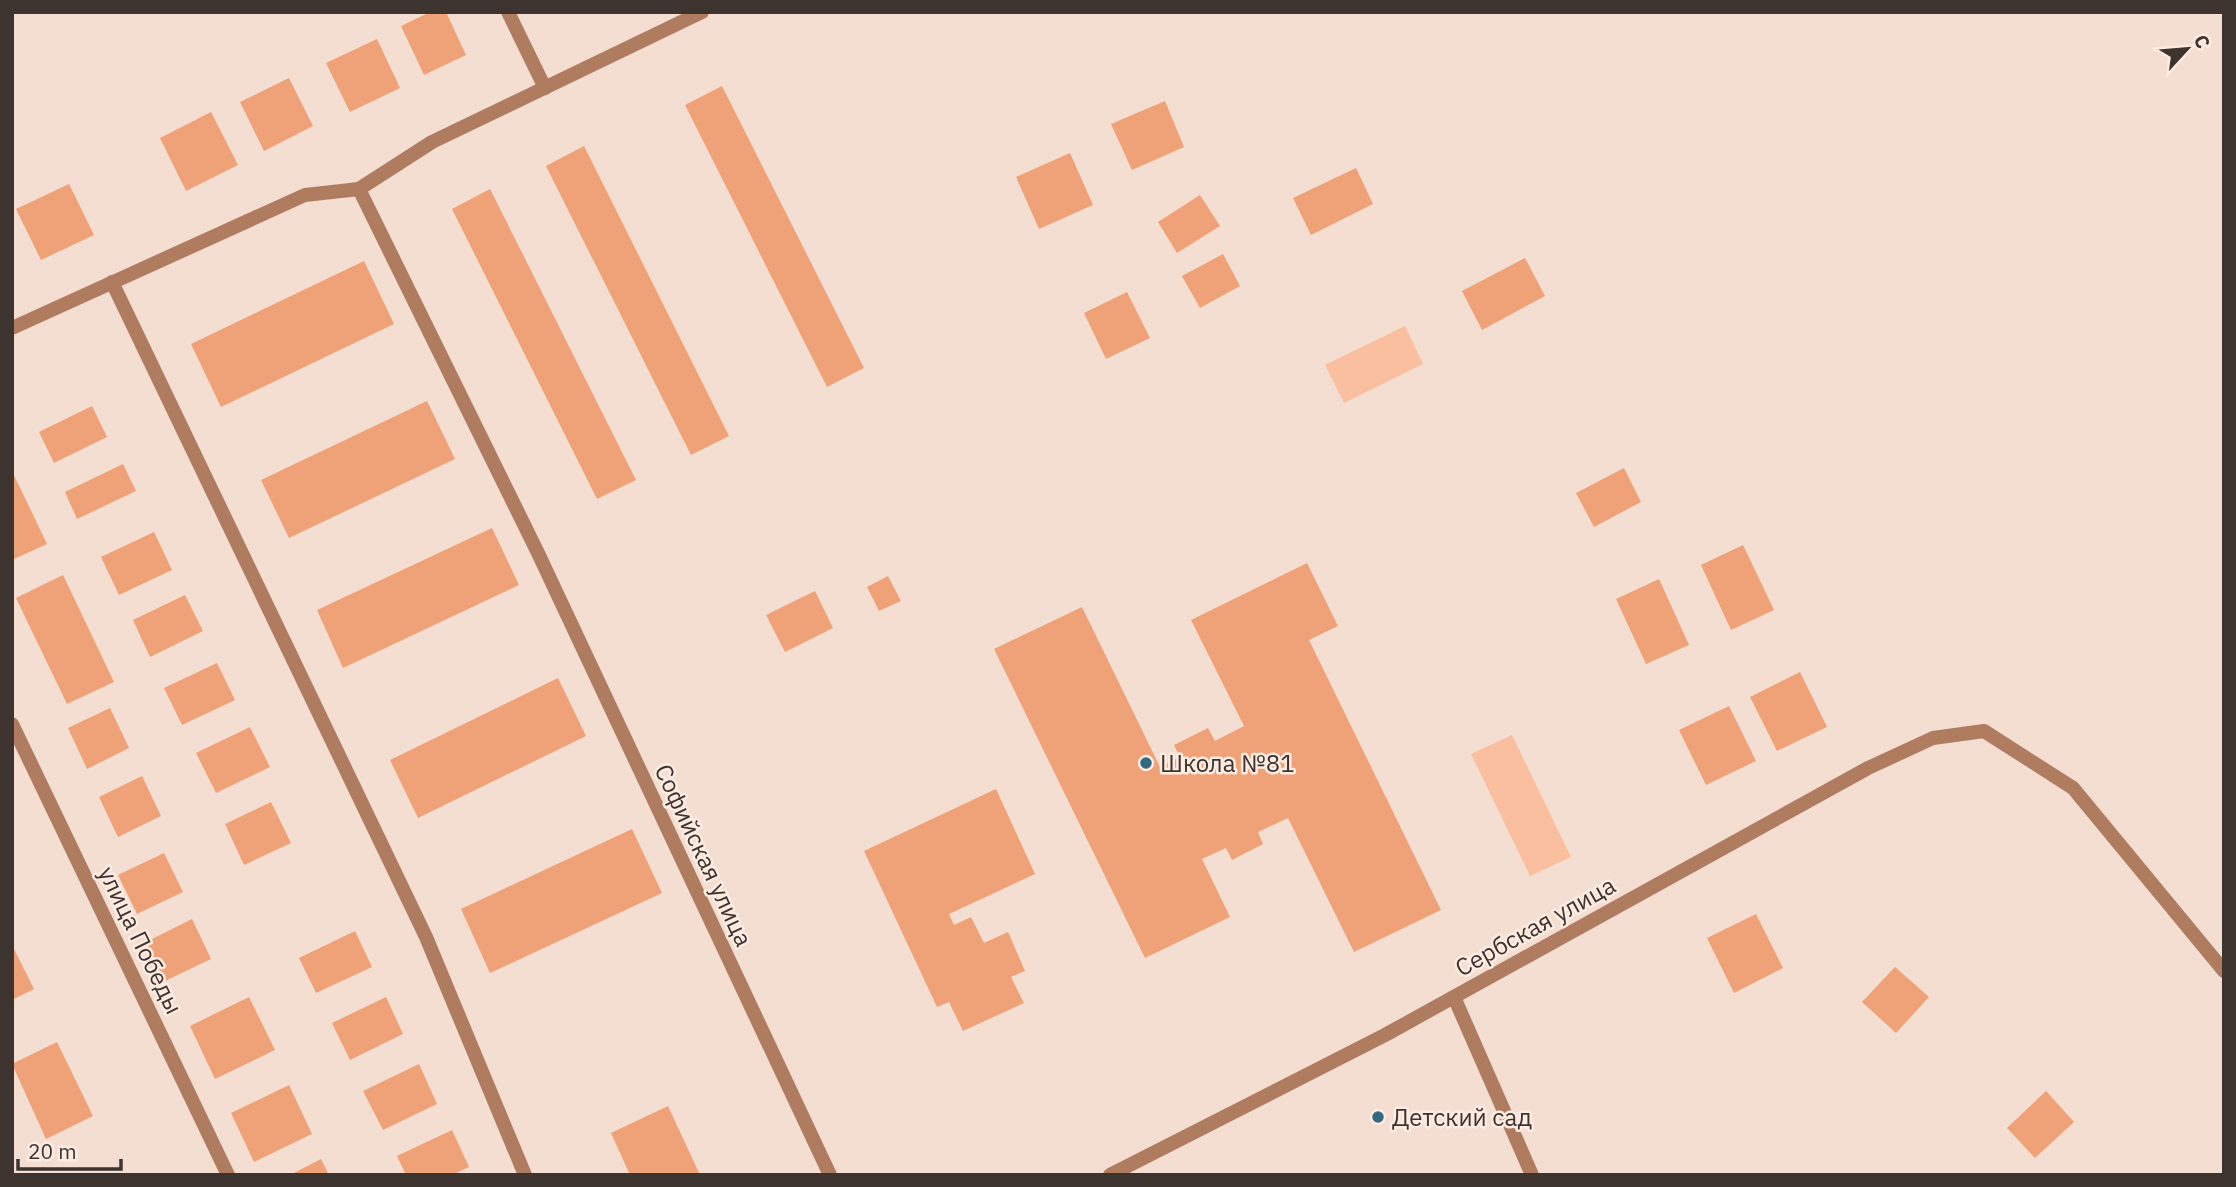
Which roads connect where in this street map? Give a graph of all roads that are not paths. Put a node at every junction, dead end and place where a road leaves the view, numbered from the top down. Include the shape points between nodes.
1 (508, 12) edge
2 (702, 12) edge
3 (545, 88) junction
4 (359, 189) junction
5 (112, 282) junction
6 (12, 328) edge
7 (12, 724) edge
8 (2224, 971) edge
9 (1454, 997) junction
10 (228, 1175) edge
11 (525, 1175) edge
12 (830, 1175) edge
13 (1110, 1175) edge
14 (1532, 1175) edge

1 - 3 street
2 - 3 street
3 - 4 street via 432,142
4 - 5 street via 305,195
4 - 12 street, Софийская улица via 538,553
5 - 6 street
5 - 11 street via 426,937
7 - 10 street, улица Победы
8 - 9 street, Сербская улица via 2073,788 1984,731 1933,738 1868,768
9 - 13 street, Сербская улица
9 - 14 street

